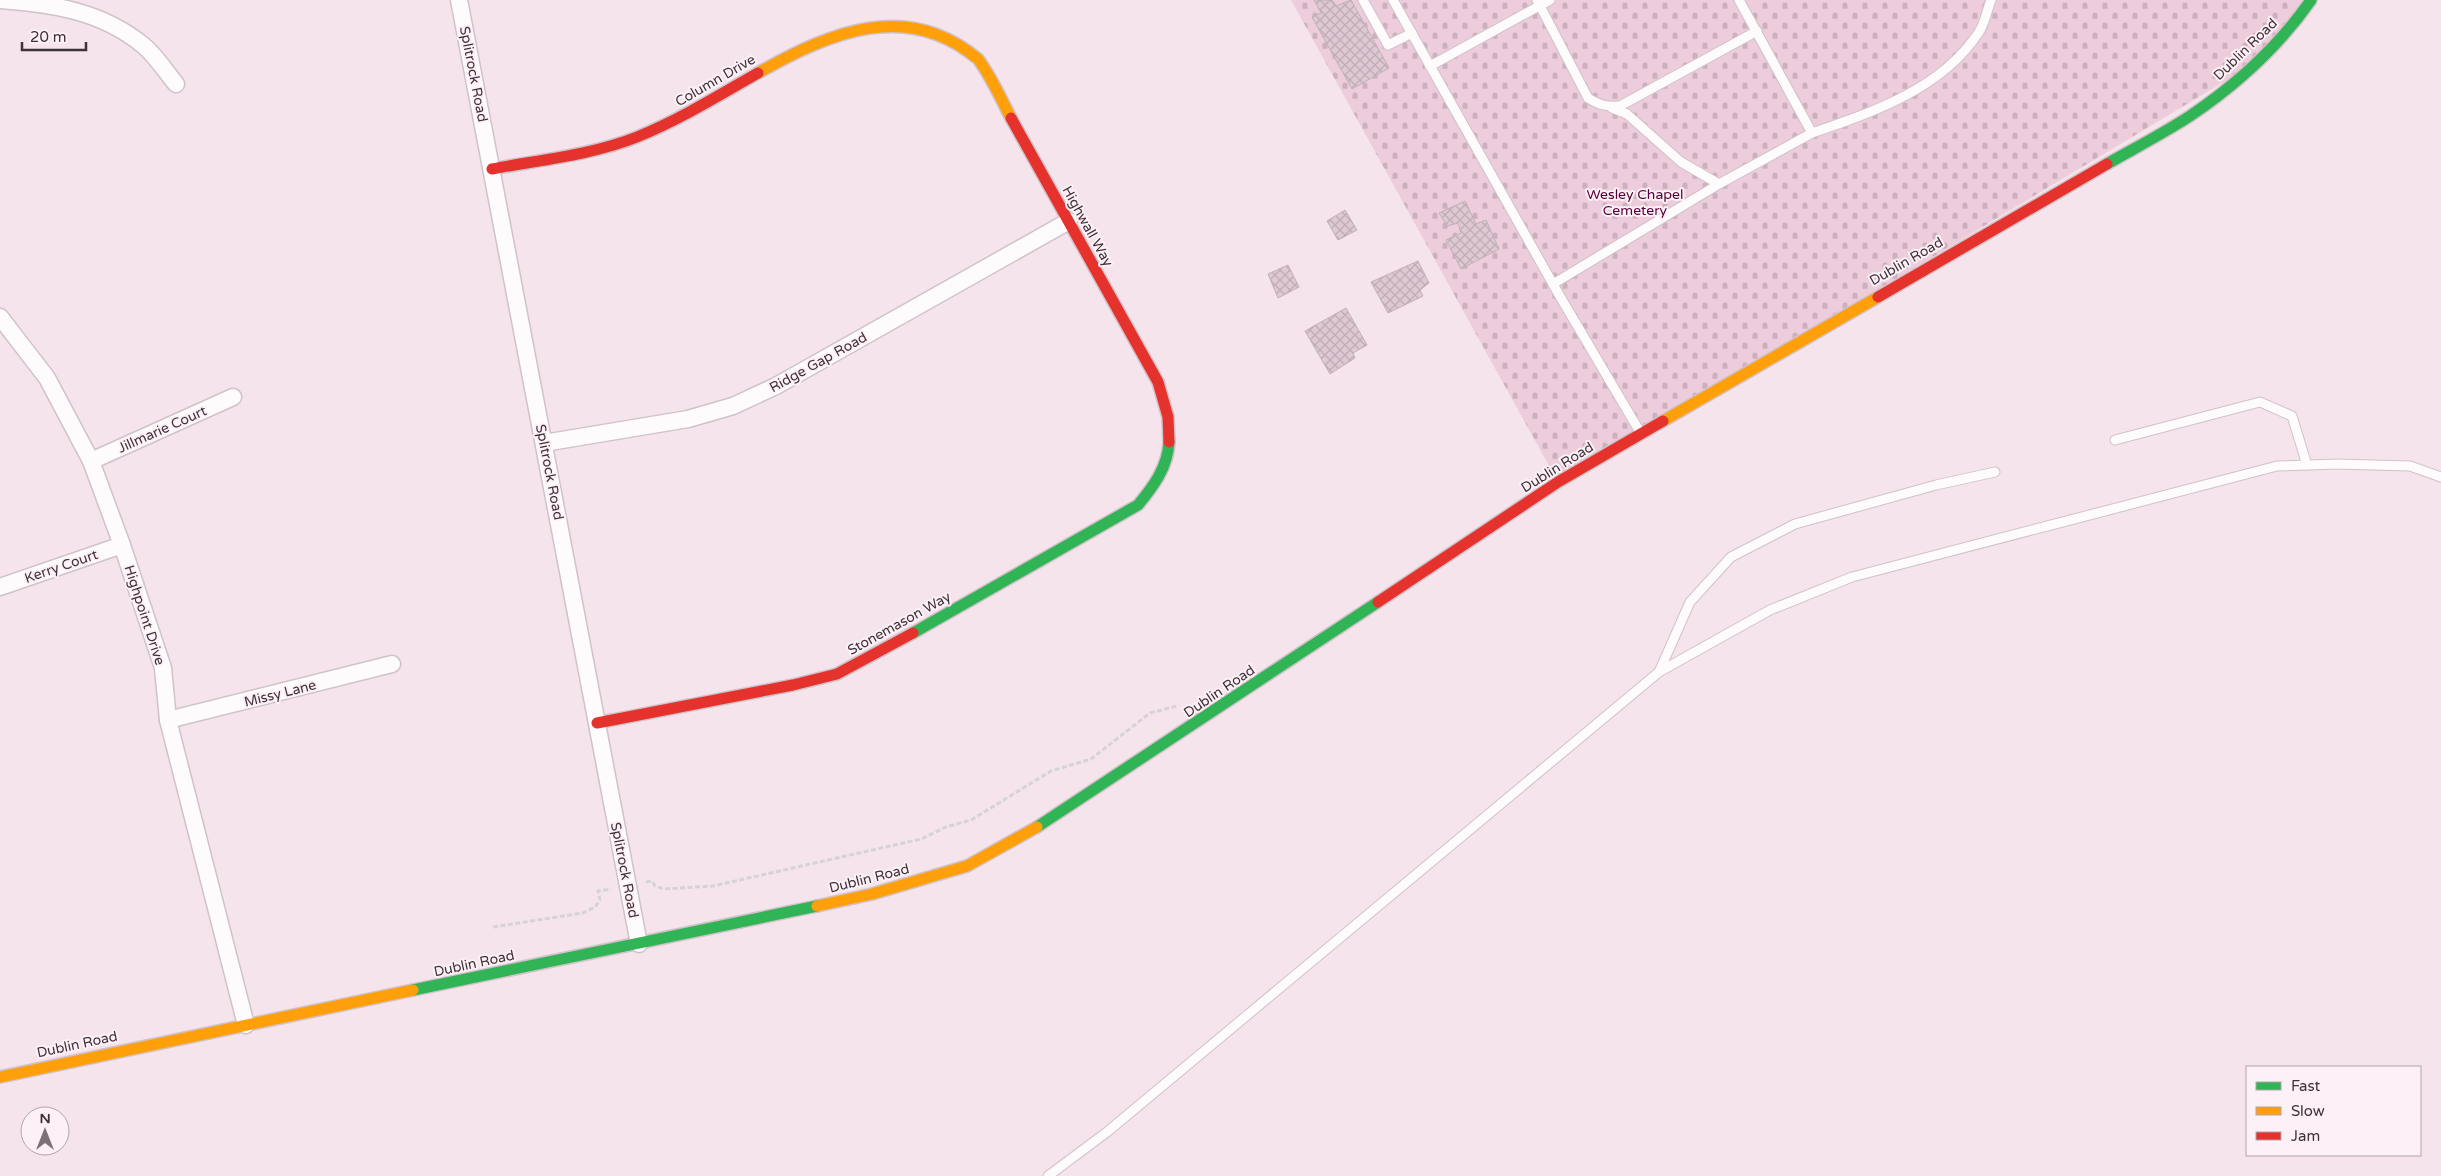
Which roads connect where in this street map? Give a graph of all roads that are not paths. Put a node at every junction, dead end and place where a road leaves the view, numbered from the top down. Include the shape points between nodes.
1 (0, 0) edge
2 (459, 0) edge
3 (1363, 0) edge
4 (1393, 0) edge
5 (1550, 0) edge
6 (1738, 0) edge
7 (1990, 0) edge
8 (2311, 0) edge
9 (1538, 3) edge
10 (854, 20) dead end
11 (944, 25) dead end
12 (1757, 31) junction
13 (1412, 33) junction
14 (1430, 66) junction
15 (176, 84) dead end
16 (1610, 107) junction
17 (1812, 133) junction
18 (492, 170) junction
19 (1719, 184) junction
20 (1069, 221) junction
21 (1553, 284) junction
22 (0, 317) edge
23 (233, 397) dead end
24 (1641, 433) junction
25 (2116, 440) dead end
26 (544, 443) junction
27 (1167, 457) joint
28 (90, 461) junction
29 (2307, 465) junction
30 (1995, 472) dead end
31 (2441, 477) edge
32 (122, 545) junction
33 (0, 587) edge
34 (392, 664) dead end
35 (1659, 672) junction
36 (168, 720) junction
37 (597, 722) junction
38 (639, 944) junction
39 (246, 1025) junction
40 (0, 1077) edge
41 (1048, 1176) edge

1 - 15 street via 51,5 87,13 118,27 145,47
2 - 18 street, Splitrock Road
3 - 13 lane via 1388,45
4 - 13 lane
5 - 9 lane
6 - 12 lane
7 - 17 lane via 1980,31 1947,70 1914,92
8 - 24 main road, Dublin Road via 2257,62 2190,116
9 - 14 lane
9 - 16 lane via 1588,98
10 - 18 main road, Column Drive via 680,118 634,138
11 - 20 main road, Highwall Way via 963,40 979,60
12 - 16 lane via 1620,106
12 - 17 lane
13 - 14 lane
14 - 21 lane
16 - 19 lane via 1627,114 1682,162
17 - 19 lane
18 - 26 street, Splitrock Road
19 - 21 lane
20 - 26 street, Ridge Gap Road via 776,386 733,406 688,419
20 - 27 main road, Highwall Way via 1158,382 1170,418 1171,438
21 - 24 lane
22 - 28 street, Highpoint Drive via 47,378
23 - 28 street, Jillmarie Court
24 - 38 main road, Dublin Road via 1558,482 1050,820 967,866 872,894
25 - 29 lane via 2260,402 2292,416
26 - 37 street, Splitrock Road
27 - 37 main road, Stonemason Way via 1150,491 1130,510 837,674
28 - 32 street, Highpoint Drive
29 - 31 lane via 2410,466
29 - 35 lane via 2277,466 1852,577 1770,610
30 - 35 lane via 1795,524 1730,557 1690,602
32 - 33 street, Kerry Court
32 - 36 street, Highpoint Drive via 163,668
34 - 36 street, Missy Lane
35 - 41 lane via 1107,1132
36 - 39 street, Highpoint Drive
37 - 38 street, Splitrock Road
38 - 39 main road, Dublin Road
39 - 40 main road, Dublin Road

